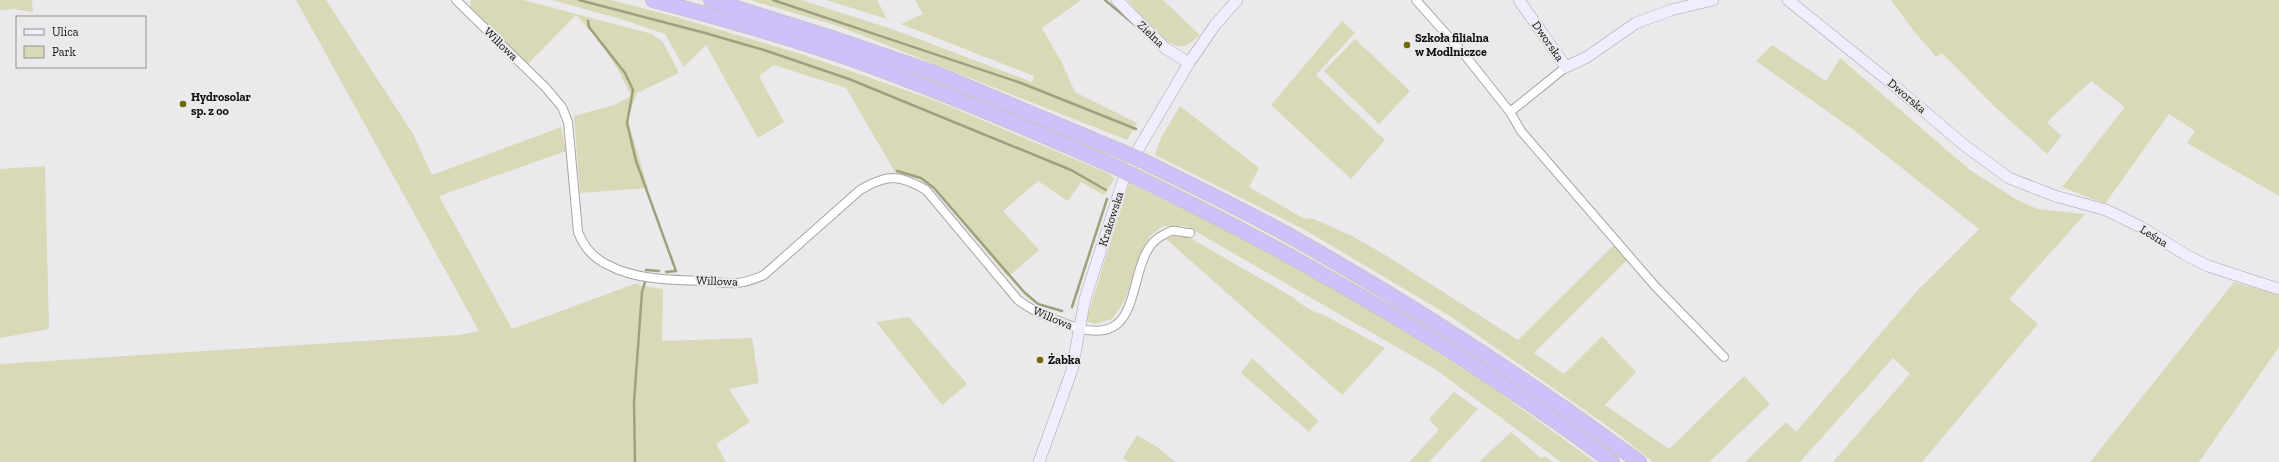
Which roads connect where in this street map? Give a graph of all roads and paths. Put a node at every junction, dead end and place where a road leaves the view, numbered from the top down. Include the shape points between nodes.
1 (456, 0) edge
2 (653, 0) edge
3 (711, 0) edge
4 (1116, 0) edge
5 (1237, 0) edge
6 (1416, 0) edge
7 (1519, 0) edge
8 (1713, 0) edge
9 (1788, 0) edge
10 (1189, 63) junction
11 (1566, 67) junction
12 (1510, 112) junction
13 (2028, 186) joint
14 (1190, 234) dead end
15 (2279, 289) edge
16 (1078, 329) junction
17 (1724, 357) dead end
18 (1039, 462) edge
19 (1612, 462) edge
20 (1639, 462) edge

1 - 16 street, Willowa via 545,87 562,108 568,122 578,232 583,245 608,266 664,279 736,284 749,281 769,270 860,190 878,180 892,177 909,180 926,190 1018,300 1036,313
2 - 19 highway, bridge via 763,30 868,65 1120,169 1212,214 1401,319 1511,390
3 - 20 highway, bridge via 934,73 1141,160 1296,239 1411,307 1492,358
4 - 10 street, Zielna via 1165,48
5 - 10 street, Krakowska via 1215,25
6 - 12 street via 1464,54
7 - 11 street, Dworska
8 - 11 street, Dworska via 1671,10 1636,23 1587,57
9 - 13 street, Dworska via 1984,162 2009,178
10 - 16 street, Krakowska via 1139,148 1123,181 1085,299
11 - 12 street
12 - 17 street via 1521,131 1608,233
13 - 15 street, Leśna via 2106,210 2142,227 2208,266
14 - 16 street via 1173,230 1152,243 1126,312 1114,326 1091,330
16 - 18 street, Krakowska via 1072,370

